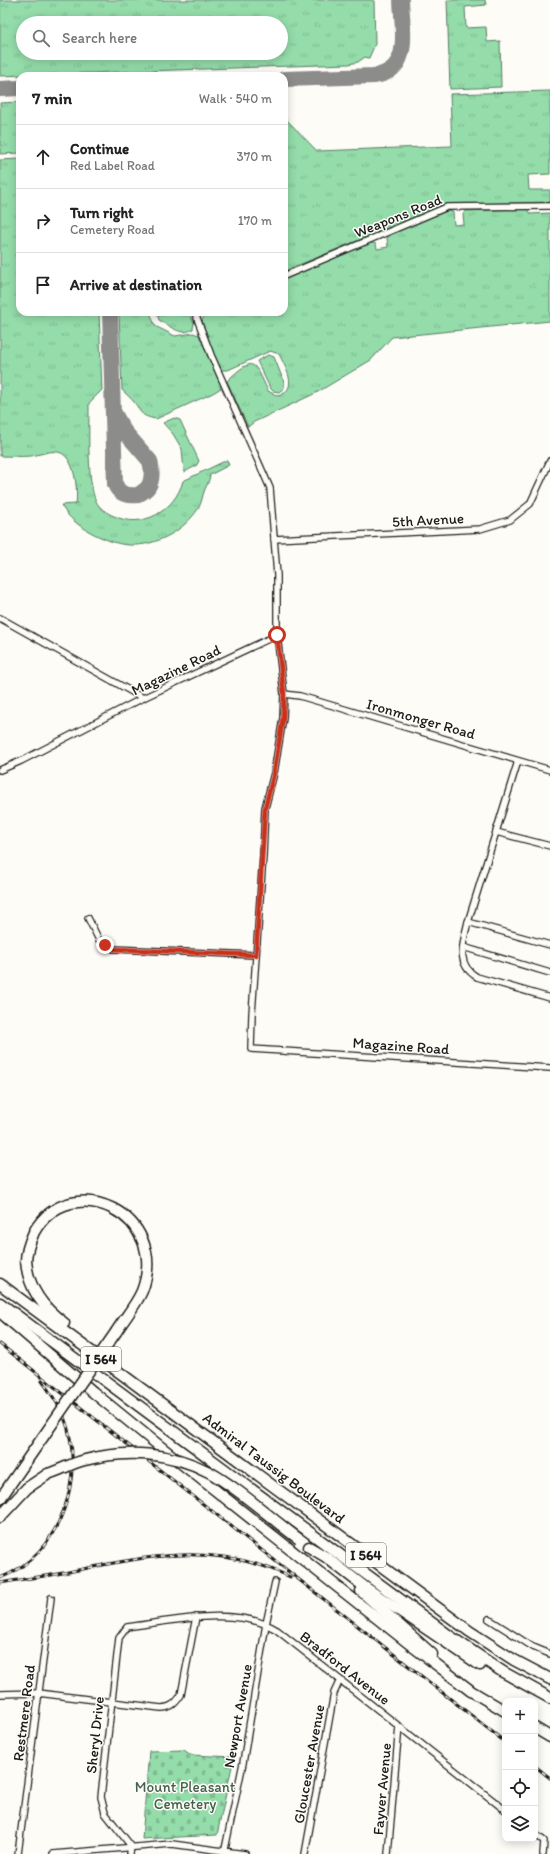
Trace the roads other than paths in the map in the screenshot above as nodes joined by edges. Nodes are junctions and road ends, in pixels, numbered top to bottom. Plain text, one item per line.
1 (550, 206) edge
2 (288, 274) edge
3 (196, 316) edge
4 (550, 461) edge
5 (274, 538) junction
6 (0, 618) edge
7 (277, 635) junction
8 (284, 694) junction
9 (143, 698) junction
10 (518, 760) junction
11 (0, 770) edge
12 (550, 770) edge
13 (496, 832) junction
14 (550, 846) edge
15 (88, 918) dead end
16 (468, 922) junction
17 (550, 945) edge
18 (463, 947) junction
19 (256, 955) junction
20 (550, 973) edge
21 (550, 998) edge
22 (550, 1068) edge
23 (0, 1284) edge
24 (0, 1303) edge
25 (0, 1312) edge
26 (203, 1434) junction
27 (0, 1499) edge
28 (0, 1517) edge
29 (310, 1547) junction
30 (275, 1582) dead end
31 (51, 1598) dead end
32 (196, 1617) junction
33 (489, 1619) dead end
34 (266, 1624) junction
35 (143, 1625) joint
36 (550, 1654) edge
37 (533, 1670) junction
38 (550, 1676) edge
39 (550, 1679) edge
40 (340, 1680) junction
41 (38, 1693) junction
42 (0, 1694) edge
43 (550, 1698) edge
44 (111, 1702) junction
45 (501, 1708) edge
46 (399, 1726) junction
47 (538, 1727) edge
48 (538, 1728) edge
49 (550, 1730) edge
50 (550, 1737) edge
51 (502, 1808) edge
52 (538, 1836) edge
53 (131, 1846) junction
54 (225, 1852) edge
55 (18, 1854) edge
56 (53, 1854) edge
57 (130, 1854) edge
58 (245, 1854) edge
59 (305, 1854) edge
60 (388, 1854) edge
61 (543, 1854) edge

1 - 2 street, Weapons Road
3 - 5 street
4 - 5 street, 5th Avenue
5 - 7 street
6 - 9 street
7 - 8 street
7 - 9 street, Magazine Road
8 - 10 street, Ironmonger Road
8 - 19 street
9 - 11 street, Magazine Road
10 - 12 street, Ironmonger Road
10 - 13 street
13 - 14 street
13 - 16 street
15 - 19 street
16 - 17 street
16 - 18 street
18 - 20 street
18 - 21 street
19 - 22 street, Magazine Road
23 - 26 highway, Admiral Taussig Boulevard / I 564
24 - 43 highway
25 - 45 highway
26 - 27 highway, bridge
26 - 37 highway, Admiral Taussig Boulevard / I 564
28 - 29 highway, bridge
29 - 43 highway
29 - 45 highway
30 - 34 street, Newport Avenue
31 - 41 street, Restmere Road
32 - 34 street, Bradford Avenue
32 - 35 street, Bradford Avenue
32 - 44 street
33 - 36 street
34 - 40 street, Bradford Avenue
34 - 54 street, Newport Avenue
35 - 44 street, Sheryl Drive
37 - 38 highway
37 - 39 highway
40 - 46 street, Bradford Avenue
40 - 59 street, Gloucester Avenue
41 - 42 street
41 - 44 street
41 - 55 street, Restmere Road
44 - 53 street, Sheryl Drive
46 - 51 street, Bradford Avenue
46 - 60 street, Fayver Avenue
47 - 49 highway
48 - 50 highway
52 - 61 street
53 - 54 street
53 - 56 street
53 - 57 street
54 - 58 street

